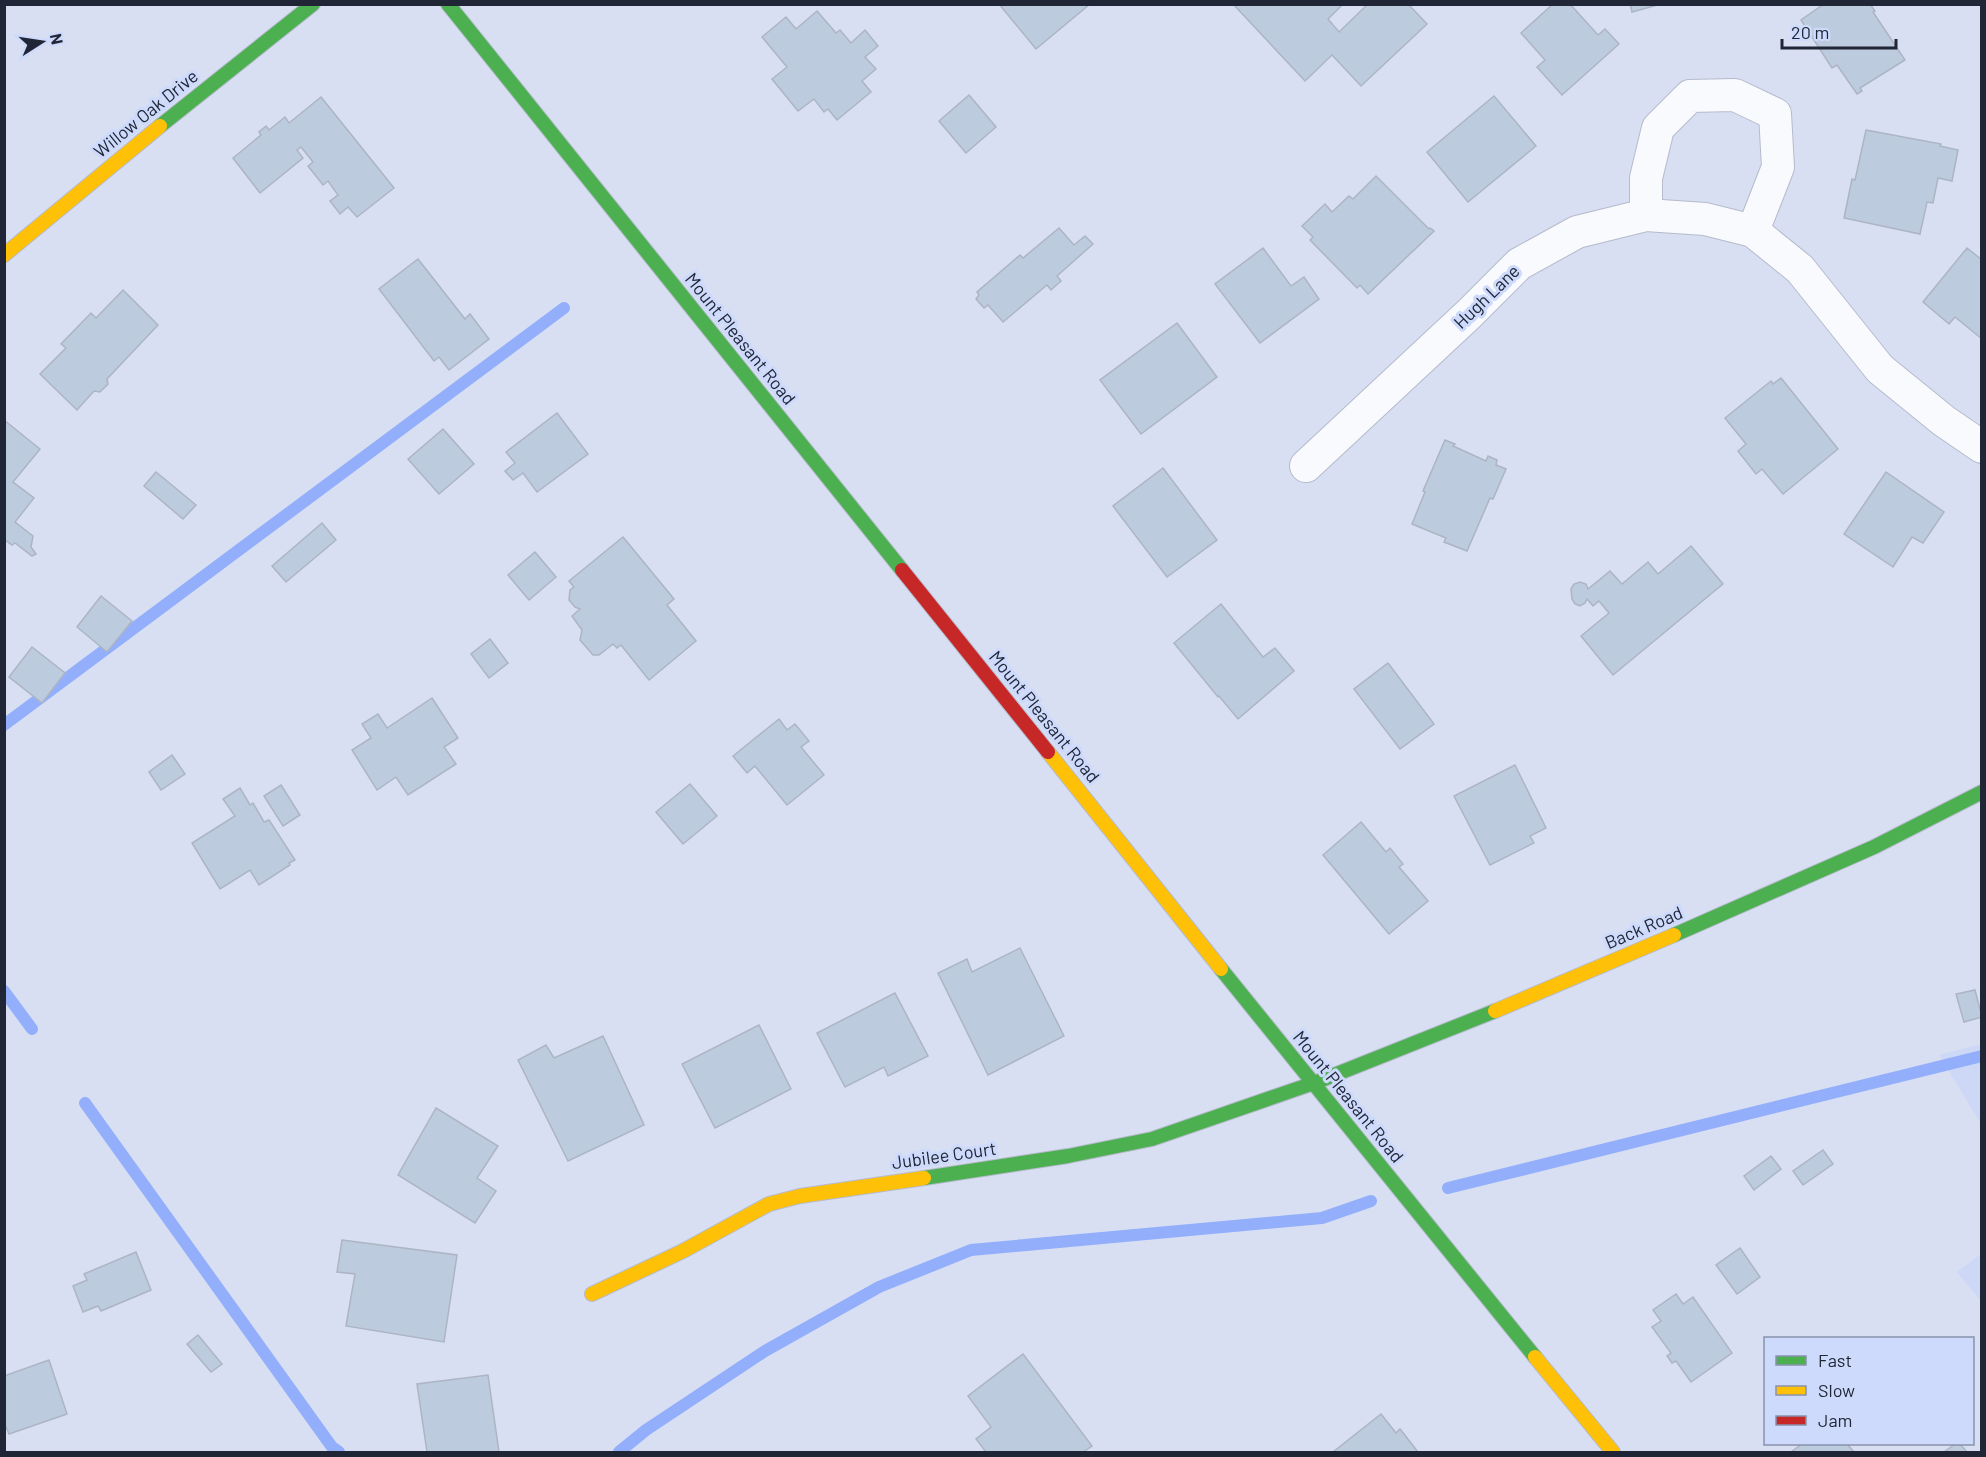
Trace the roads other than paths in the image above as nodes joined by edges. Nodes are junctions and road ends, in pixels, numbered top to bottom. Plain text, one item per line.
1 (313, 4) edge
2 (448, 4) edge
3 (1646, 215) junction
4 (1753, 231) junction
5 (4, 255) edge
6 (1982, 447) edge
7 (1306, 466) dead end
8 (1982, 792) edge
9 (1314, 1083) junction
10 (592, 1294) dead end
11 (1612, 1452) edge

1 - 5 main road, Willow Oak Drive
2 - 9 main road, Mount Pleasant Road
3 - 4 street, Hugh Lane
3 - 4 street
3 - 7 street, Hugh Lane
4 - 6 street, Hugh Lane
8 - 9 main road, Back Road
9 - 10 main road, Jubilee Court
9 - 11 main road, Mount Pleasant Road

